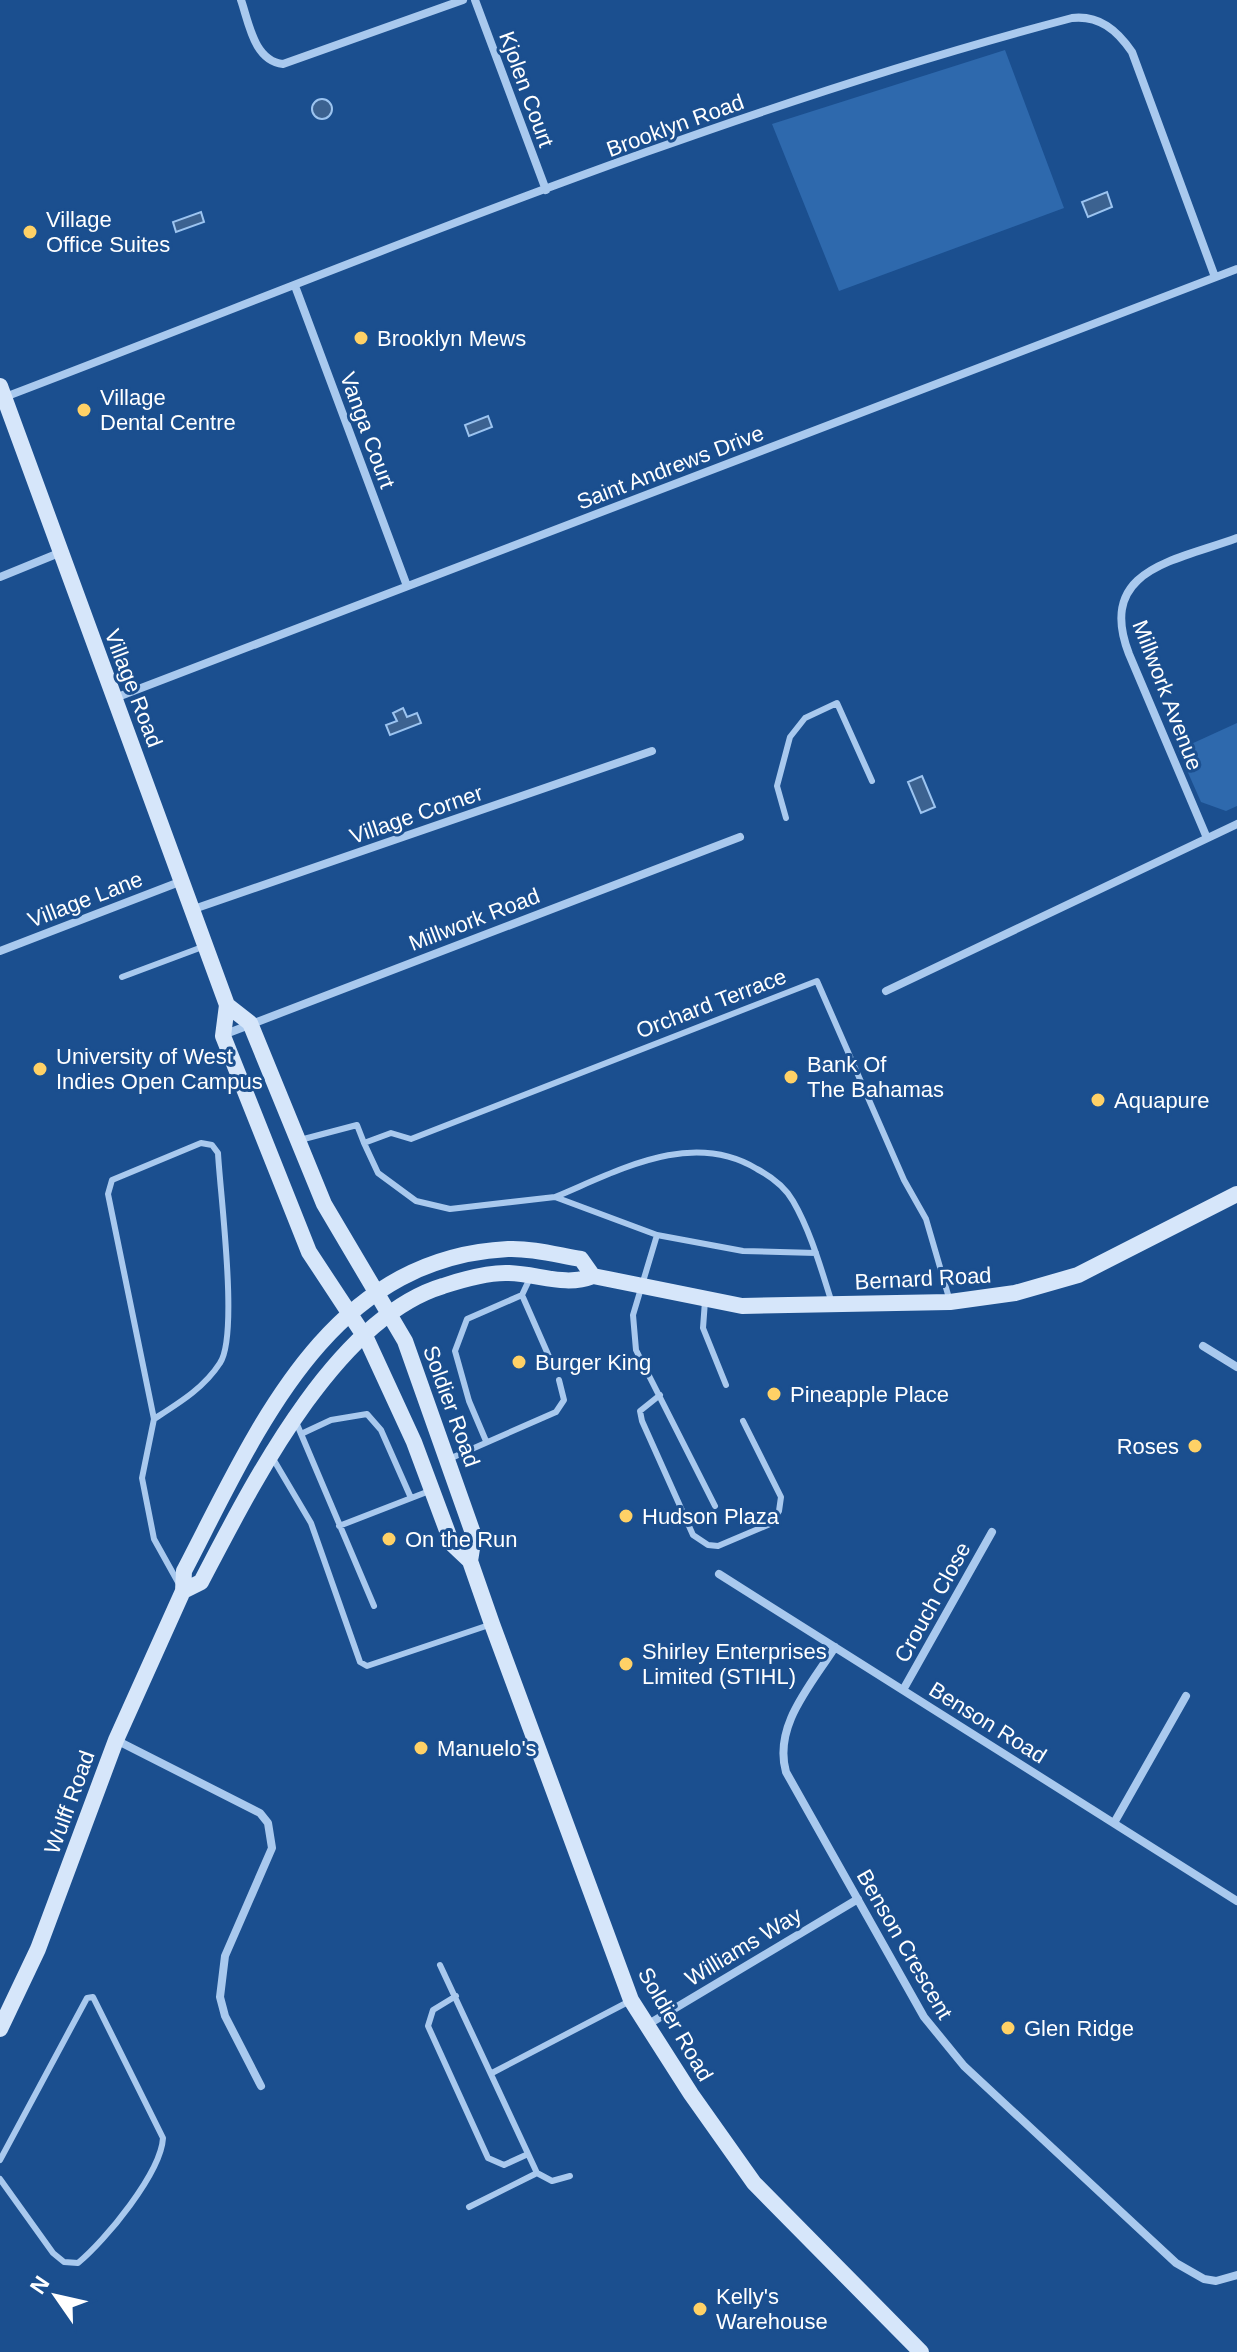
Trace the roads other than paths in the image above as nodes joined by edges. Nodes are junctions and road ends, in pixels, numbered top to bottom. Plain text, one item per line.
1 (241, 0) edge
2 (463, 0) edge
3 (475, 0) edge
4 (546, 190) junction
5 (1237, 269) edge
6 (1215, 277) junction
7 (295, 286) junction
8 (2, 392) edge
9 (1237, 538) edge
10 (59, 553) junction
11 (0, 577) edge
12 (407, 586) junction
13 (115, 698) junction
14 (652, 751) dead end
15 (872, 781) dead end
16 (786, 818) dead end
17 (1237, 824) edge
18 (740, 837) dead end
19 (1207, 838) junction
20 (183, 881) junction
21 (191, 910) junction
22 (205, 946) junction
23 (0, 951) edge
24 (122, 977) dead end
25 (886, 991) dead end
26 (227, 1005) junction
27 (250, 1023) junction
28 (223, 1036) junction
29 (300, 1140) junction
30 (364, 1143) junction
31 (1237, 1194) edge
32 (555, 1197) junction
33 (657, 1235) junction
34 (816, 1253) junction
35 (531, 1275) junction
36 (593, 1276) junction
37 (642, 1288) junction
38 (376, 1291) junction
39 (522, 1295) junction
40 (705, 1299) junction
41 (950, 1302) junction
42 (832, 1305) junction
43 (348, 1313) junction
44 (392, 1315) junction
45 (364, 1336) junction
46 (1203, 1346) dead end
47 (1237, 1367) edge
48 (554, 1368) dead end
49 (559, 1380) dead end
50 (726, 1385) dead end
51 (660, 1395) junction
52 (154, 1419) junction
53 (743, 1421) dead end
54 (298, 1426) junction
55 (486, 1441) junction
56 (272, 1457) junction
57 (449, 1459) junction
58 (432, 1490) junction
59 (411, 1498) junction
60 (715, 1506) dead end
61 (339, 1526) junction
62 (992, 1532) dead end
63 (470, 1561) junction
64 (719, 1574) dead end
65 (183, 1591) junction
66 (374, 1606) dead end
67 (492, 1624) junction
68 (835, 1647) junction
69 (903, 1690) junction
70 (1186, 1696) dead end
71 (116, 1740) junction
72 (1114, 1823) junction
73 (858, 1899) junction
74 (1237, 1901) edge
75 (440, 1965) dead end
76 (456, 1996) junction
77 (631, 2000) junction
78 (646, 2025) junction
79 (0, 2029) edge
80 (492, 2073) junction
81 (261, 2086) dead end
82 (528, 2154) junction
83 (0, 2160) edge
84 (537, 2173) junction
85 (570, 2176) dead end
86 (0, 2179) edge
87 (469, 2207) dead end
88 (1237, 2275) edge
89 (921, 2352) edge

1 - 2 street
3 - 4 street, Kjolen Court
4 - 6 street, Brooklyn Road
4 - 7 street, Brooklyn Road
5 - 6 street, Saint Andrews Drive
6 - 12 street, Saint Andrews Drive
7 - 8 street, Brooklyn Road
7 - 12 street, Vanga Court
8 - 10 main road, Village Road
9 - 19 street, Millwork Avenue
10 - 11 street
10 - 13 main road, Village Road
12 - 13 street, Saint Andrews Drive
13 - 20 main road, Village Road
14 - 21 street, Village Corner
15 - 16 lane
17 - 19 street
18 - 27 street, Millwork Road
19 - 25 street
20 - 21 main road, Village Road
20 - 23 street, Village Lane
21 - 22 main road, Village Road
22 - 24 lane
22 - 26 main road, Village Road
26 - 27 main road
26 - 28 main road, Village Road
27 - 28 street, Millwork Road
27 - 29 main road
28 - 43 main road, Village Road
29 - 30 lane
29 - 38 main road
30 - 32 lane
30 - 41 lane, Orchard Terrace
31 - 41 main road, Bernard Road
32 - 33 lane
32 - 34 lane
33 - 34 lane
33 - 37 lane
34 - 42 lane
35 - 36 main road, Bernard Road
35 - 39 lane
35 - 44 main road, Bernard Road
36 - 37 main road, Bernard Road
36 - 38 main road, Bernard Road
37 - 40 main road, Bernard Road
37 - 51 lane
38 - 43 main road, Wulff Road
38 - 44 main road
39 - 48 lane
39 - 55 lane
40 - 42 main road, Bernard Road
40 - 50 lane
41 - 42 main road, Bernard Road
43 - 45 main road, Village Road
43 - 65 main road, Wulff Road
44 - 45 main road, Wulff Road
44 - 57 main road, Soldier Road
45 - 54 main road, Wulff Road
45 - 58 main road, Soldier Road
46 - 47 street
49 - 55 lane
51 - 53 lane
51 - 60 lane
52 - 52 lane
52 - 65 lane
54 - 56 main road, Wulff Road
54 - 59 lane
54 - 61 lane
55 - 57 lane
56 - 65 main road, Wulff Road
56 - 67 lane
57 - 63 main road, Soldier Road
58 - 59 lane
58 - 63 main road, Soldier Road
59 - 61 lane
61 - 66 lane
62 - 69 street, Crouch Close
63 - 67 main road, Soldier Road
64 - 68 street, Benson Road
65 - 71 main road, Wulff Road
67 - 77 main road, Soldier Road
68 - 69 street, Benson Road
68 - 73 street, Benson Crescent
69 - 72 street, Benson Road
70 - 72 street
71 - 79 main road, Wulff Road
71 - 81 street
72 - 74 street, Benson Road
73 - 78 street, Williams Way
73 - 88 street, Benson Crescent
75 - 76 lane
76 - 80 lane
76 - 82 lane
77 - 78 main road, Soldier Road
77 - 80 lane
78 - 89 main road, Soldier Road
80 - 82 lane
82 - 84 lane
83 - 86 lane
84 - 85 lane
84 - 87 lane

